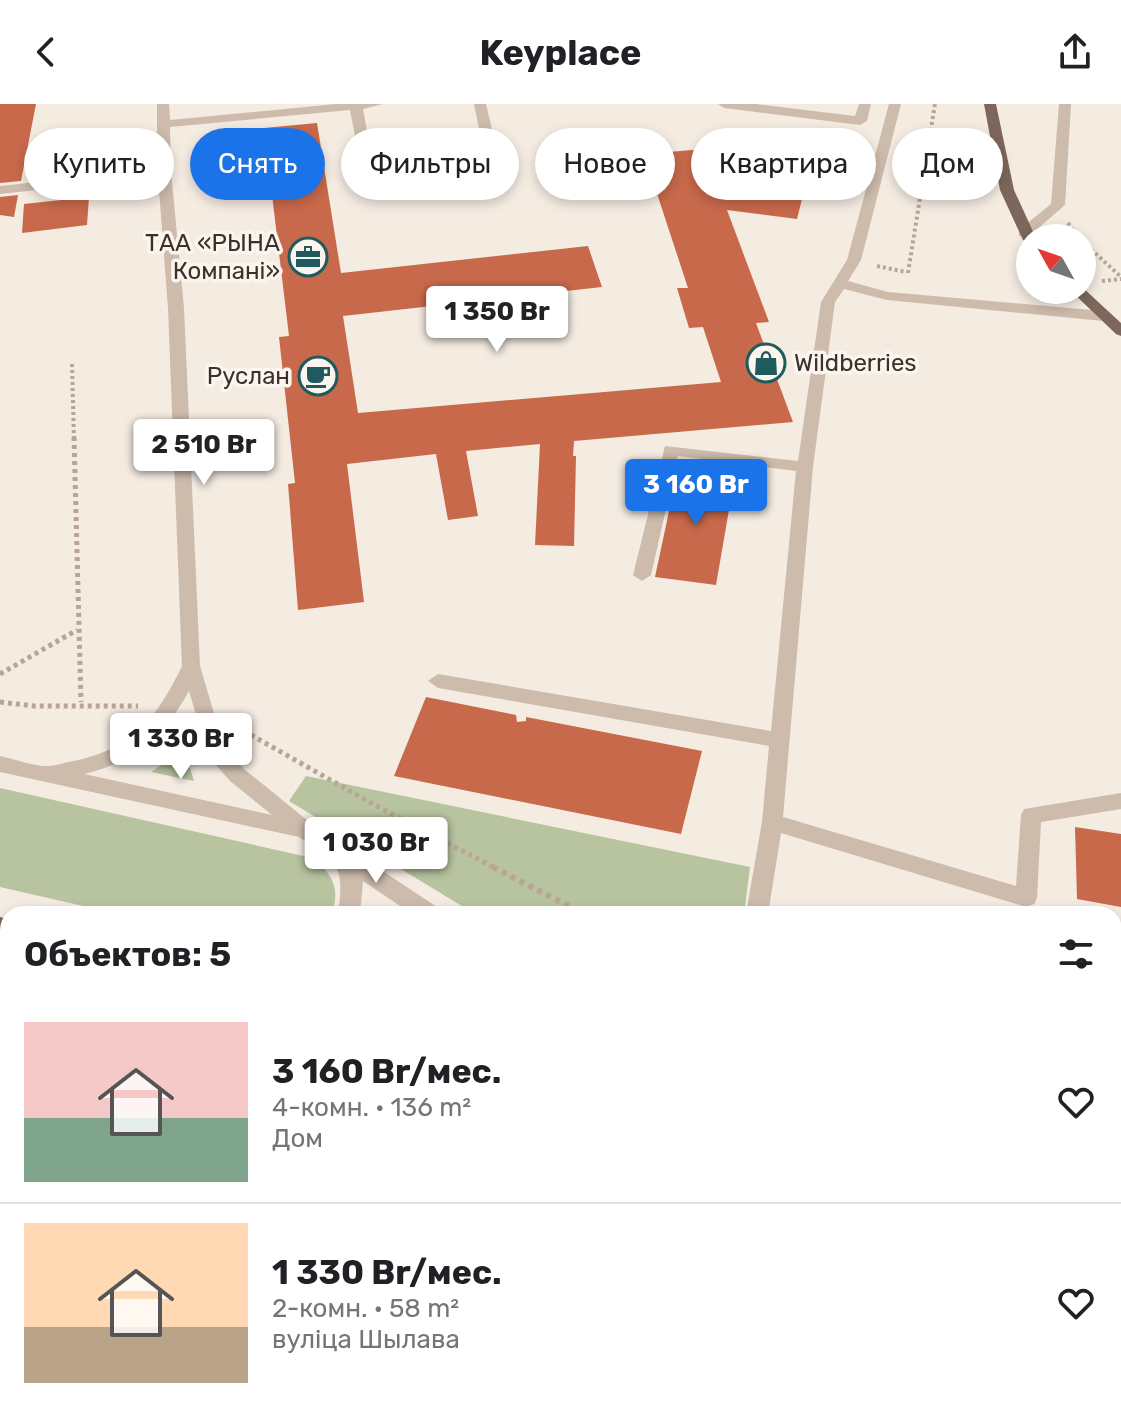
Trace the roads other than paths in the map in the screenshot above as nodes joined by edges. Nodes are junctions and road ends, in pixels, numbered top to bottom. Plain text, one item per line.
1 (163, 104) edge
2 (377, 104) edge
3 (480, 104) edge
4 (724, 104) edge
5 (865, 104) edge
6 (895, 104) edge
7 (990, 104) edge
8 (1065, 104) edge
9 (356, 106) junction
10 (164, 124) junction
11 (164, 128) edge
12 (24, 187) edge
13 (0, 190) edge
14 (166, 200) edge
15 (1022, 224) edge
16 (1039, 224) edge
17 (839, 283) junction
18 (1091, 304) edge
19 (1103, 316) junction
20 (1121, 331) edge
21 (805, 467) junction
22 (642, 575) dead end
23 (191, 666) junction
24 (438, 681) dead end
25 (778, 740) junction
26 (0, 764) edge
27 (47, 775) junction
28 (1121, 801) edge
29 (772, 822) junction
30 (306, 831) junction
31 (342, 854) junction
32 (350, 906) edge
33 (417, 906) edge
34 (758, 906) edge

1 - 10 street
2 - 9 street
3 - 9 street
4 - 5 street
6 - 17 street
7 - 15 main road
8 - 16 street
9 - 10 street
10 - 11 street
12 - 13 street
14 - 23 street
17 - 19 street
17 - 21 street
18 - 19 main road
19 - 20 main road
21 - 22 street
21 - 25 street
23 - 27 street
23 - 30 street
24 - 25 street
25 - 29 street
26 - 27 street
27 - 30 street
28 - 29 street
29 - 34 street
30 - 31 street
31 - 32 street
31 - 33 street

